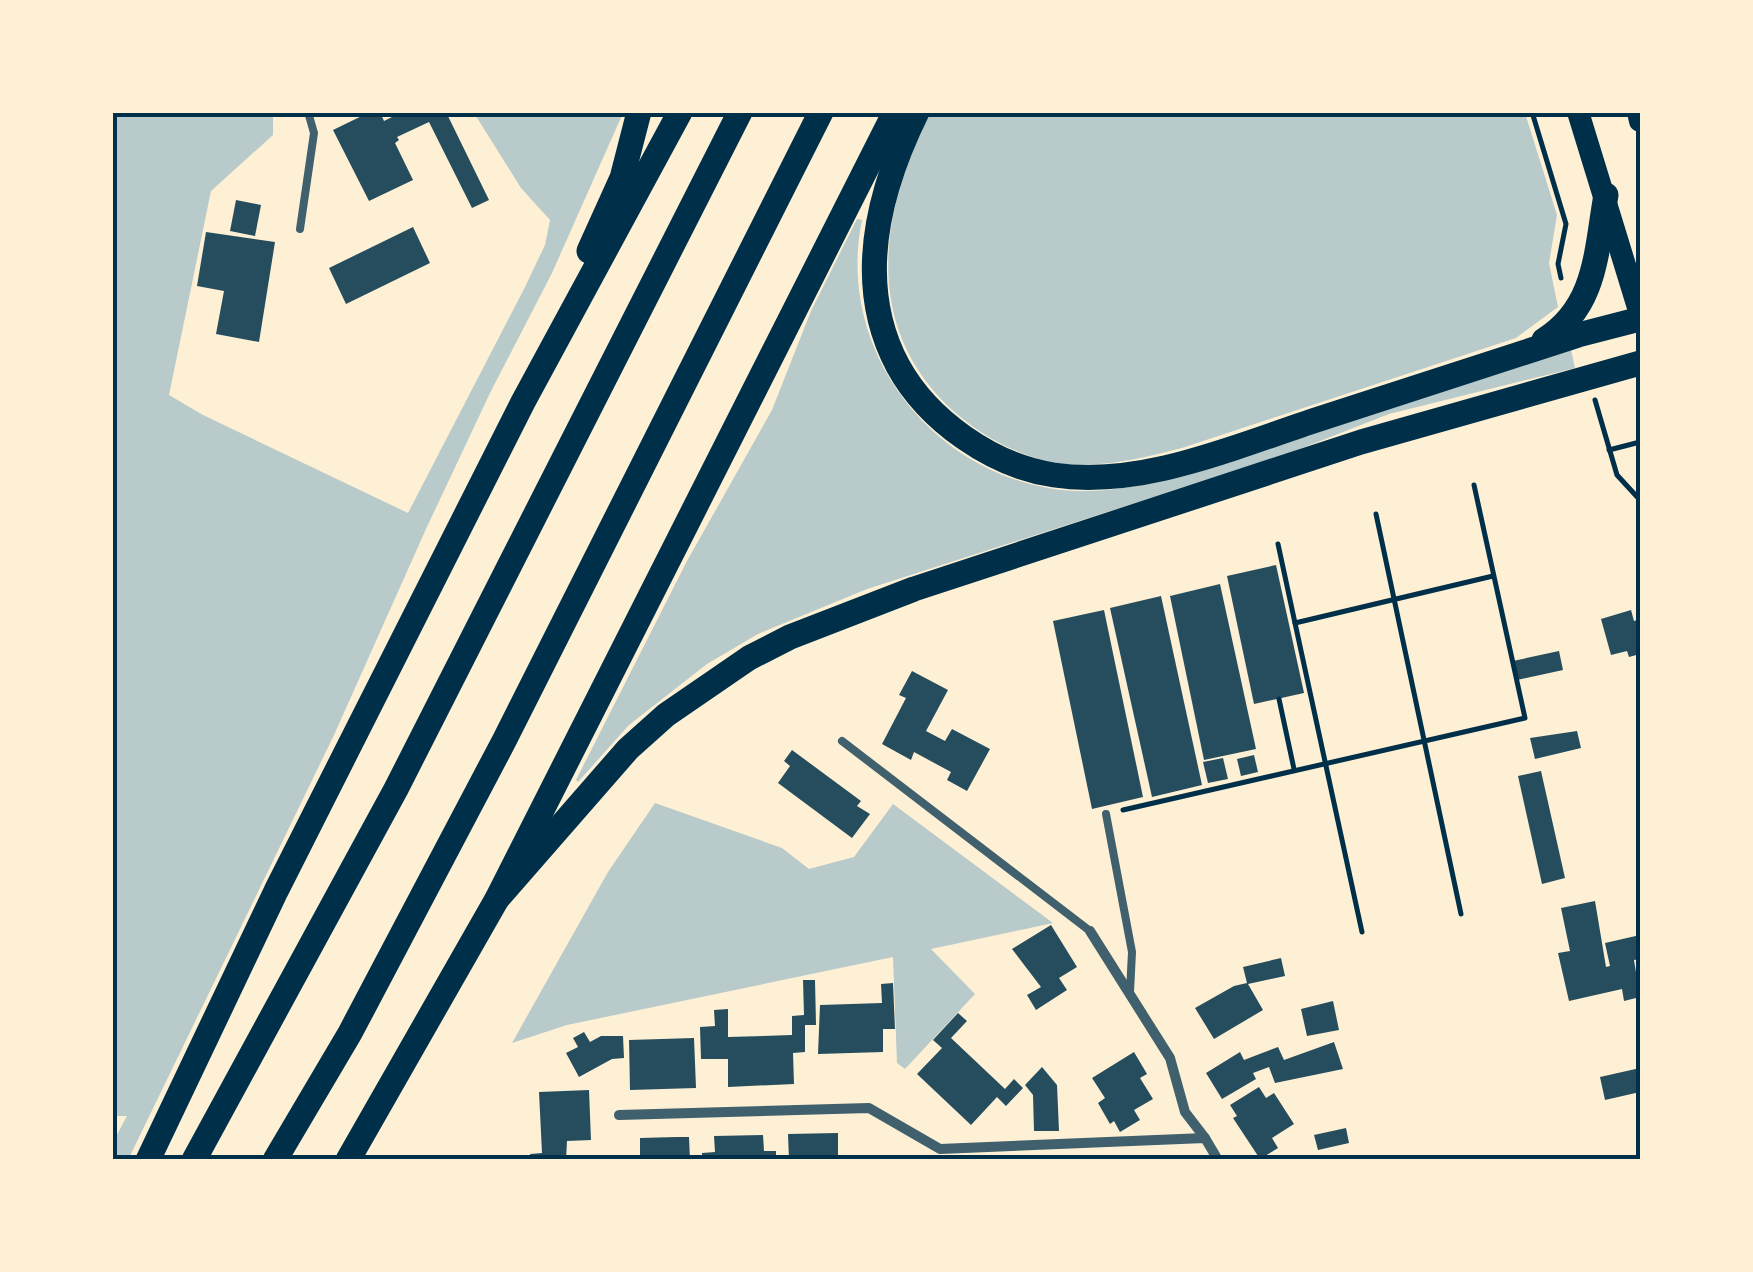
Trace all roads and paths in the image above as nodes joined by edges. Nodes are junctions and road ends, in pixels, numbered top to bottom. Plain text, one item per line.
1 (308, 112) edge
2 (639, 112) edge
3 (680, 112) edge
4 (740, 112) edge
5 (821, 112) edge
6 (895, 112) edge
7 (917, 112) edge
8 (1578, 112) edge
9 (1638, 112) edge
10 (1640, 122) edge
11 (1606, 195) junction
12 (300, 229) dead end
13 (1640, 316) edge
14 (1528, 351) junction
15 (1640, 363) edge
16 (522, 402) junction
17 (1640, 442) edge
18 (1609, 450) dead end
19 (1474, 485) dead end
20 (1376, 514) dead end
21 (1278, 544) dead end
22 (1494, 576) junction
23 (1395, 600) junction
24 (1296, 623) junction
25 (1279, 699) dead end
26 (842, 741) dead end
27 (1425, 741) junction
28 (1327, 763) junction
29 (1294, 770) junction
30 (1106, 814) joint
31 (497, 899) junction
32 (1462, 914) dead end
33 (1090, 931) joint
34 (1362, 932) dead end
35 (1130, 992) junction
36 (619, 1115) dead end
37 (1206, 1138) junction
38 (148, 1160) edge
39 (194, 1160) edge
40 (275, 1160) edge
41 (348, 1160) edge
42 (1218, 1160) edge

1 - 12 lane
2 - 16 highway
3 - 16 highway
4 - 39 highway
5 - 40 highway
6 - 31 highway
7 - 14 highway
8 - 11 main road
9 - 10 main road
11 - 13 main road
11 - 14 highway
13 - 14 highway
15 - 31 highway
16 - 38 highway
17 - 18 path
19 - 22 path
20 - 23 path
21 - 24 path
22 - 23 path
22 - 27 path
23 - 24 path
23 - 27 path
24 - 28 path
25 - 29 path
26 - 33 lane
27 - 28 path
27 - 32 path
28 - 29 path
28 - 34 path
29 - 30 path
30 - 35 lane
31 - 41 highway
33 - 35 street
35 - 37 street
36 - 37 street
37 - 42 street

